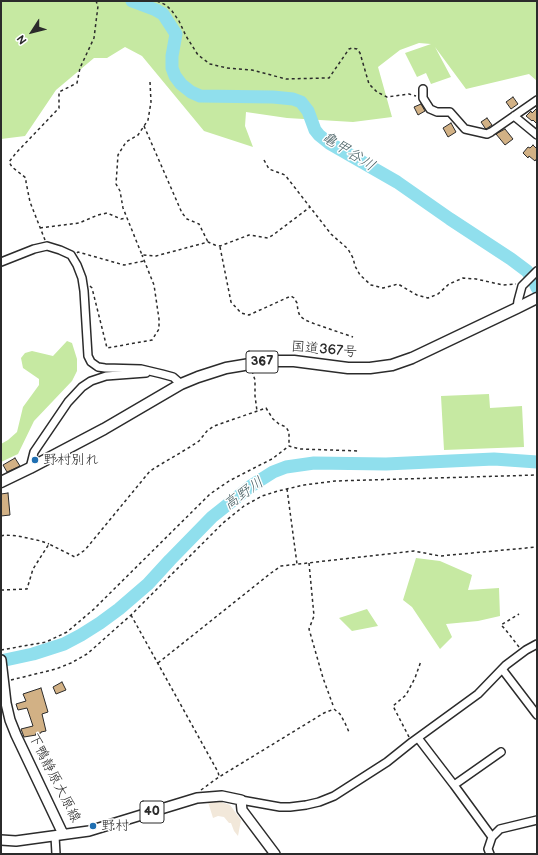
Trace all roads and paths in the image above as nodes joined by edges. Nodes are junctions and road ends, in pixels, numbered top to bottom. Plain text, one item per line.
1 (96, 1) edge
2 (157, 1) edge
3 (150, 82) dead end
4 (423, 89) dead end
5 (423, 98) junction
6 (537, 100) edge
7 (514, 116) junction
8 (144, 126) junction
9 (537, 134) edge
10 (264, 160) dead end
11 (310, 208) junction
12 (127, 218) junction
13 (40, 228) junction
14 (208, 242) junction
15 (47, 246) junction
16 (220, 246) junction
17 (71, 255) junction
18 (142, 255) junction
19 (144, 261) junction
20 (1, 262) edge
21 (532, 276) edge
22 (82, 278) junction
23 (536, 299) edge
24 (517, 308) junction
25 (353, 337) dead end
26 (249, 364) junction
27 (156, 372) junction
28 (181, 384) junction
29 (257, 411) junction
30 (289, 446) junction
31 (360, 451) dead end
32 (30, 468) junction
33 (537, 475) edge
34 (1, 482) edge
35 (287, 489) junction
36 (1, 536) edge
37 (49, 544) junction
38 (537, 547) edge
39 (309, 563) junction
40 (298, 564) junction
41 (1, 590) edge
42 (519, 614) dead end
43 (131, 615) junction
44 (537, 644) edge
45 (1, 650) edge
46 (526, 650) junction
47 (1, 660) edge
48 (421, 661) dead end
49 (158, 663) junction
50 (502, 669) junction
51 (4, 680) junction
52 (334, 709) junction
53 (537, 715) edge
54 (349, 732) dead end
55 (415, 740) junction
56 (501, 752) dead end
57 (219, 777) junction
58 (454, 785) junction
59 (197, 798) junction
60 (241, 800) junction
61 (537, 820) edge
62 (59, 835) junction
63 (492, 837) junction
64 (1, 840) edge
65 (56, 854) edge
66 (275, 854) edge
67 (490, 854) edge

1 - 13 path
2 - 5 path
3 - 8 path
4 - 5 street
5 - 7 street
6 - 7 street
7 - 9 street
8 - 12 path
8 - 14 path
10 - 11 path
11 - 16 path
11 - 21 path
12 - 13 path
12 - 18 path
13 - 15 path
14 - 16 path
14 - 18 path
15 - 17 street
15 - 20 street
16 - 25 path
17 - 19 path
17 - 22 street
18 - 19 path
19 - 22 path
21 - 24 street
22 - 27 street
23 - 24 highway, 国道367号 / 367
24 - 26 highway, 国道367号 / 367
26 - 28 highway, 国道367号 / 367
26 - 29 path
27 - 28 street
27 - 32 street
28 - 32 highway, 国道367号 / 367
29 - 30 path
29 - 37 path
30 - 31 path
30 - 45 path
32 - 34 highway, 国道367号 / 367
33 - 35 path
35 - 40 path
35 - 43 path
36 - 37 path
37 - 41 path
38 - 39 path
39 - 40 path
39 - 52 path
40 - 49 path
42 - 46 path
43 - 49 path
43 - 51 path
44 - 46 street
46 - 50 street
47 - 51 main road, 下鴨静原大原線
48 - 55 path
49 - 57 path
50 - 53 street
50 - 55 street
51 - 62 main road, 下鴨静原大原線
52 - 54 path
52 - 57 path
55 - 58 street
55 - 60 street
56 - 58 street
57 - 59 path
58 - 63 street
59 - 60 main road, 下鴨静原大原線 / 40
59 - 62 main road, 下鴨静原大原線 / 40
60 - 66 main road
61 - 63 street
62 - 64 main road
62 - 65 street
63 - 67 street

